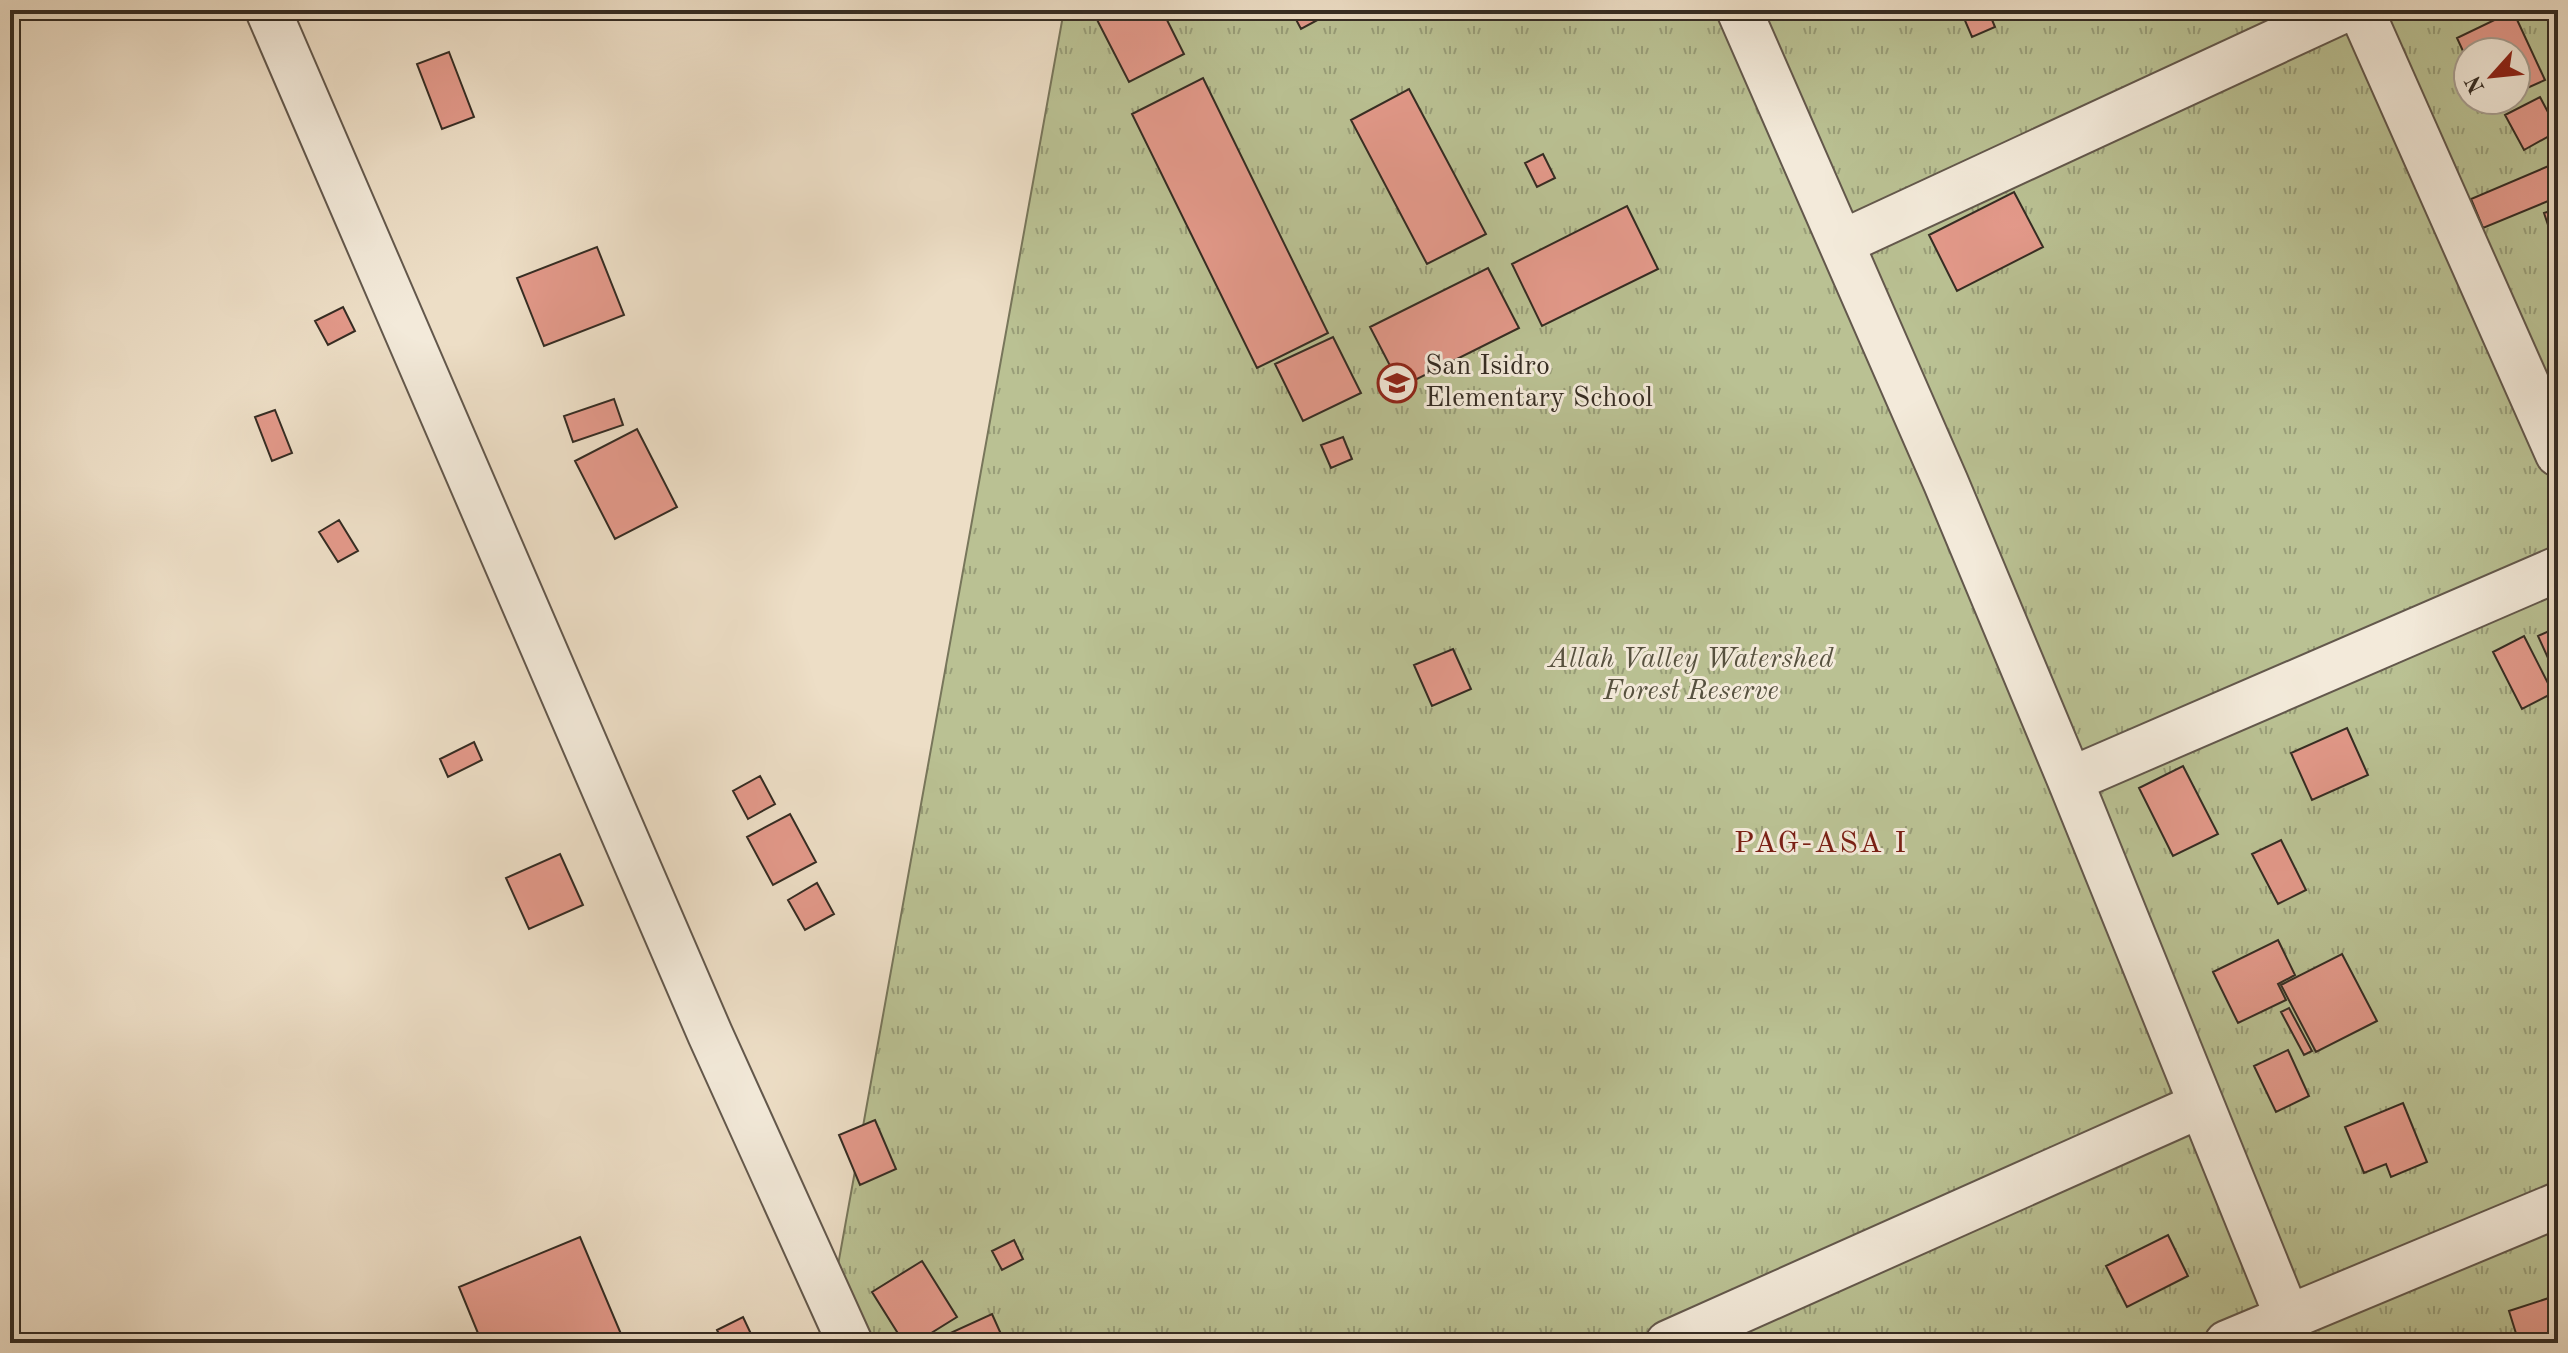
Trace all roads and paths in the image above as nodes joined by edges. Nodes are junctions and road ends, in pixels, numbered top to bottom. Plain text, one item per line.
1 (268, 10) edge
2 (1739, 10) edge
3 (2344, 10) edge
4 (2361, 10) edge
5 (1841, 243) junction
6 (2558, 454) edge
7 (2558, 569) edge
8 (2070, 780) junction
9 (2201, 1105) junction
10 (2558, 1205) edge
11 (2287, 1316) junction
12 (850, 1343) edge
13 (1668, 1343) edge
14 (2227, 1343) edge

1 - 12 street
2 - 5 street
3 - 5 street
4 - 6 street
5 - 8 street
7 - 8 street
8 - 9 street
9 - 11 street
9 - 13 street
10 - 11 street
11 - 14 street

